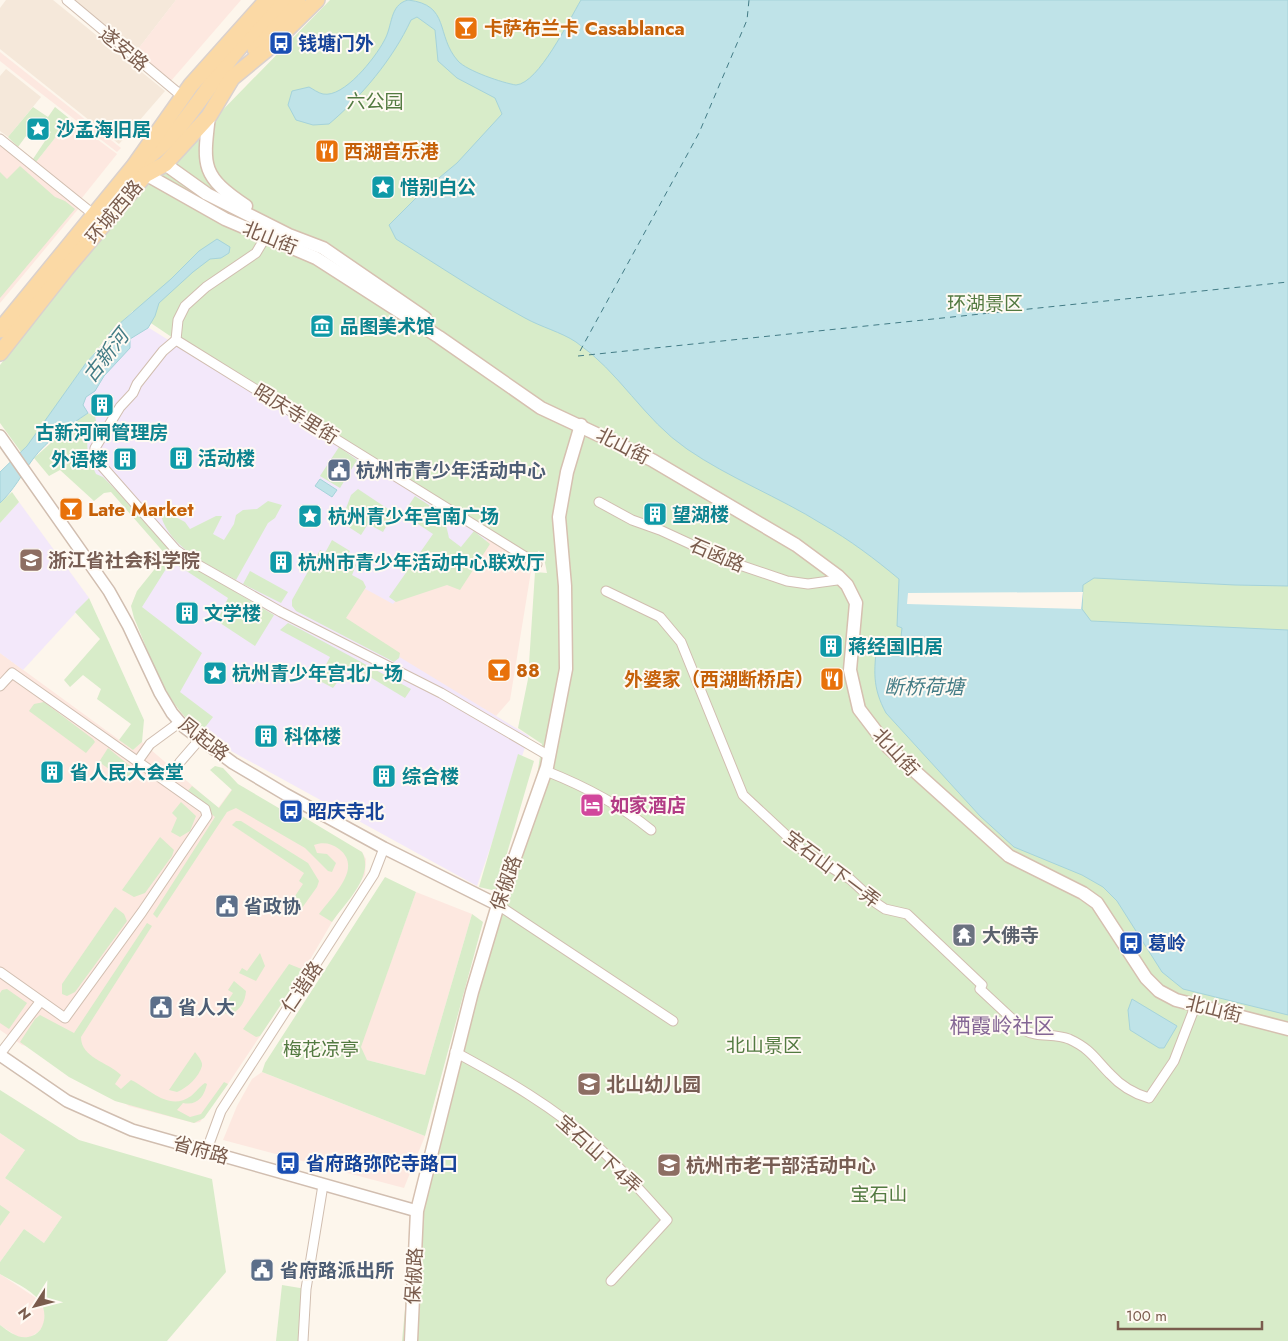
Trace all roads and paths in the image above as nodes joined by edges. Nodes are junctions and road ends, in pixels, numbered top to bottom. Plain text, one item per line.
1 (66, 0) edge
2 (267, 0) edge
3 (282, 0) edge
4 (298, 0) edge
5 (317, 0) edge
6 (232, 78) junction
7 (183, 97) junction
8 (209, 116) junction
9 (0, 139) edge
10 (165, 164) junction
11 (140, 171) junction
12 (93, 214) junction
13 (289, 235) junction
14 (265, 238) junction
15 (0, 330) edge
16 (176, 340) junction
17 (0, 353) edge
18 (581, 425) junction
19 (0, 436) edge
20 (599, 502) dead end
21 (537, 564) dead end
22 (838, 576) junction
23 (606, 591) dead end
24 (0, 686) edge
25 (180, 722) junction
26 (200, 739) junction
27 (549, 756) junction
28 (138, 761) junction
29 (546, 771) junction
30 (168, 782) junction
31 (651, 830) dead end
32 (384, 848) junction
33 (498, 905) junction
34 (0, 972) edge
35 (40, 1002) junction
36 (1196, 1004) junction
37 (674, 1022) dead end
38 (1288, 1029) edge
39 (455, 1052) junction
40 (0, 1055) edge
41 (206, 1152) junction
42 (323, 1185) junction
43 (417, 1211) junction
44 (611, 1281) dead end
45 (304, 1341) edge
46 (411, 1341) edge

1 - 7 street, 遂安路
2 - 7 main road, 环城西路
3 - 11 main road, 环城西路
4 - 6 main road, 环城西路
5 - 6 main road, 环城西路
6 - 8 main road, 环城西路
7 - 11 main road, 环城西路
8 - 10 main road, 环城西路
8 - 13 main road
9 - 12 street
10 - 11 main road, 环城西路
10 - 13 main road, 北山街
11 - 12 main road, 环城西路
11 - 14 main road, 北山街
11 - 17 main road, 环城西路
12 - 15 main road, 环城西路
13 - 18 main road, 北山街
14 - 16 street
14 - 18 main road, 北山街
16 - 21 street, 昭庆寺里街
16 - 27 street
18 - 22 main road, 北山街
18 - 27 main road, 保俶路
19 - 25 street, 凤起路
20 - 22 street, 石函路
22 - 36 main road, 北山街
23 - 36 street, 宝石山下一弄
24 - 28 street
25 - 26 street, 凤起路
25 - 28 street
26 - 30 street
26 - 32 street, 凤起路
27 - 29 main road, 保俶路
28 - 30 street
29 - 31 street
29 - 33 main road, 保俶路
30 - 35 street
32 - 33 street, 凤起路
32 - 41 street, 仁谐路
33 - 37 street
33 - 39 main road, 保俶路
34 - 35 street
35 - 40 street
36 - 38 main road, 北山街
39 - 43 main road, 保俶路
39 - 44 street, 宝石山下4弄
40 - 41 street, 省府路
41 - 42 street, 省府路
42 - 43 street, 省府路
42 - 45 street
43 - 46 main road, 保俶路

